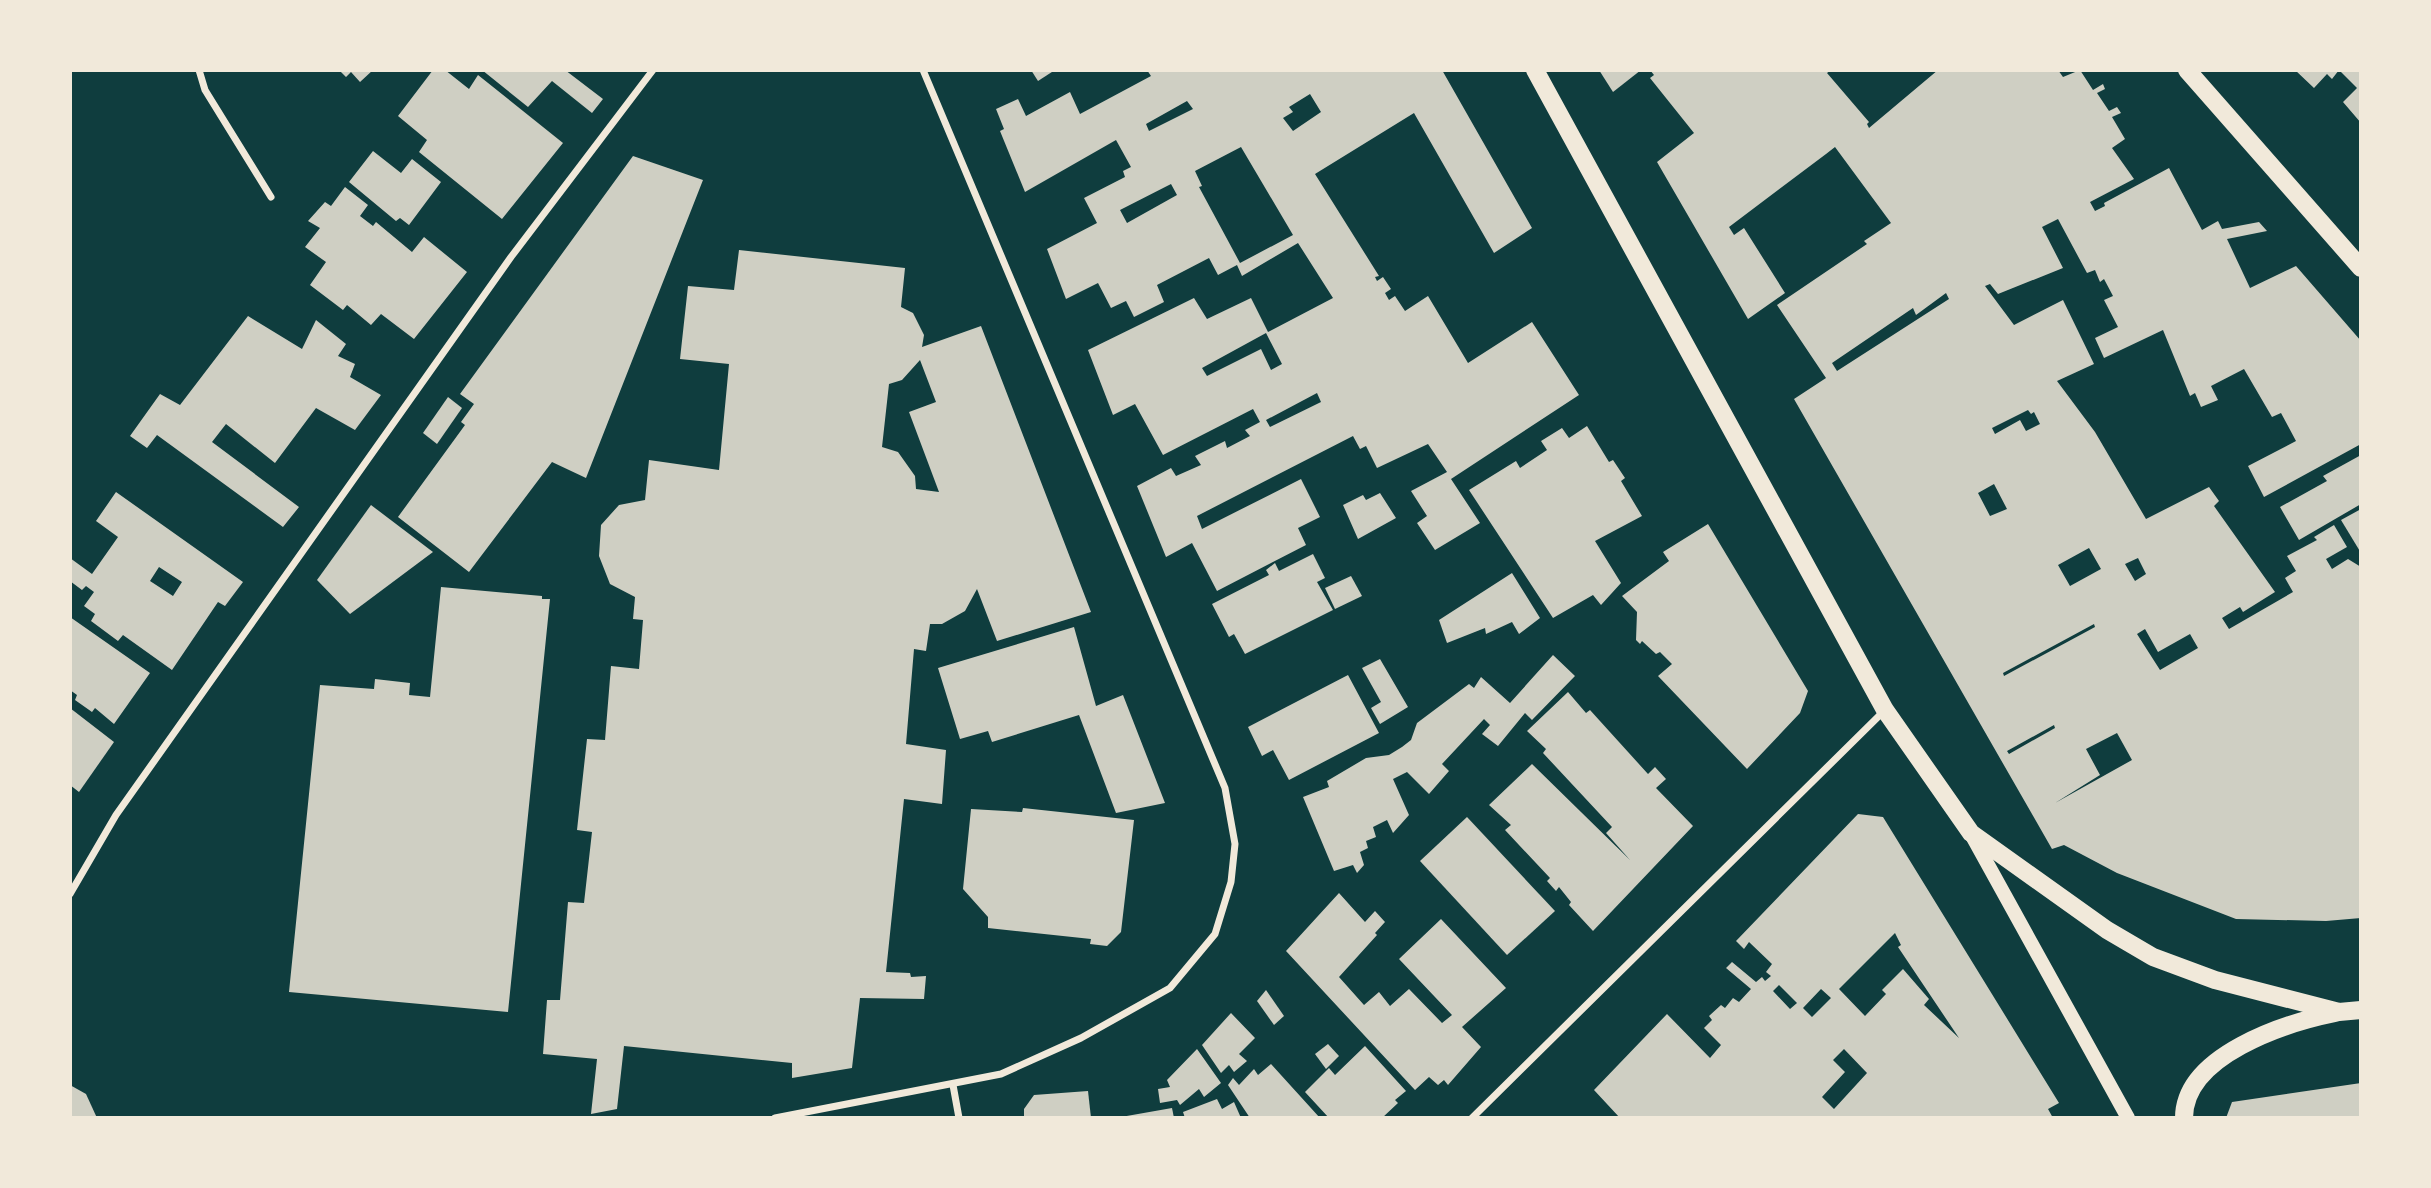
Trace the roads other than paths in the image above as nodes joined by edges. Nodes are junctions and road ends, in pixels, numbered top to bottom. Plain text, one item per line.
1 (199, 70) edge
2 (653, 70) edge
3 (923, 70) edge
4 (1535, 70) edge
5 (2187, 70) edge
6 (271, 197) dead end
7 (2361, 268) edge
8 (1885, 710) junction
9 (1971, 833) junction
10 (70, 894) edge
11 (2361, 1010) edge
12 (2339, 1012) junction
13 (953, 1086) junction
14 (775, 1118) edge
15 (959, 1118) edge
16 (1472, 1118) edge
17 (2128, 1118) edge
18 (2184, 1118) edge

1 - 6 street
2 - 10 street
3 - 13 street
4 - 8 main road
5 - 7 main road
8 - 9 main road
8 - 16 street
9 - 12 main road
9 - 17 main road
11 - 12 main road
12 - 18 main road
13 - 14 street
13 - 15 street

